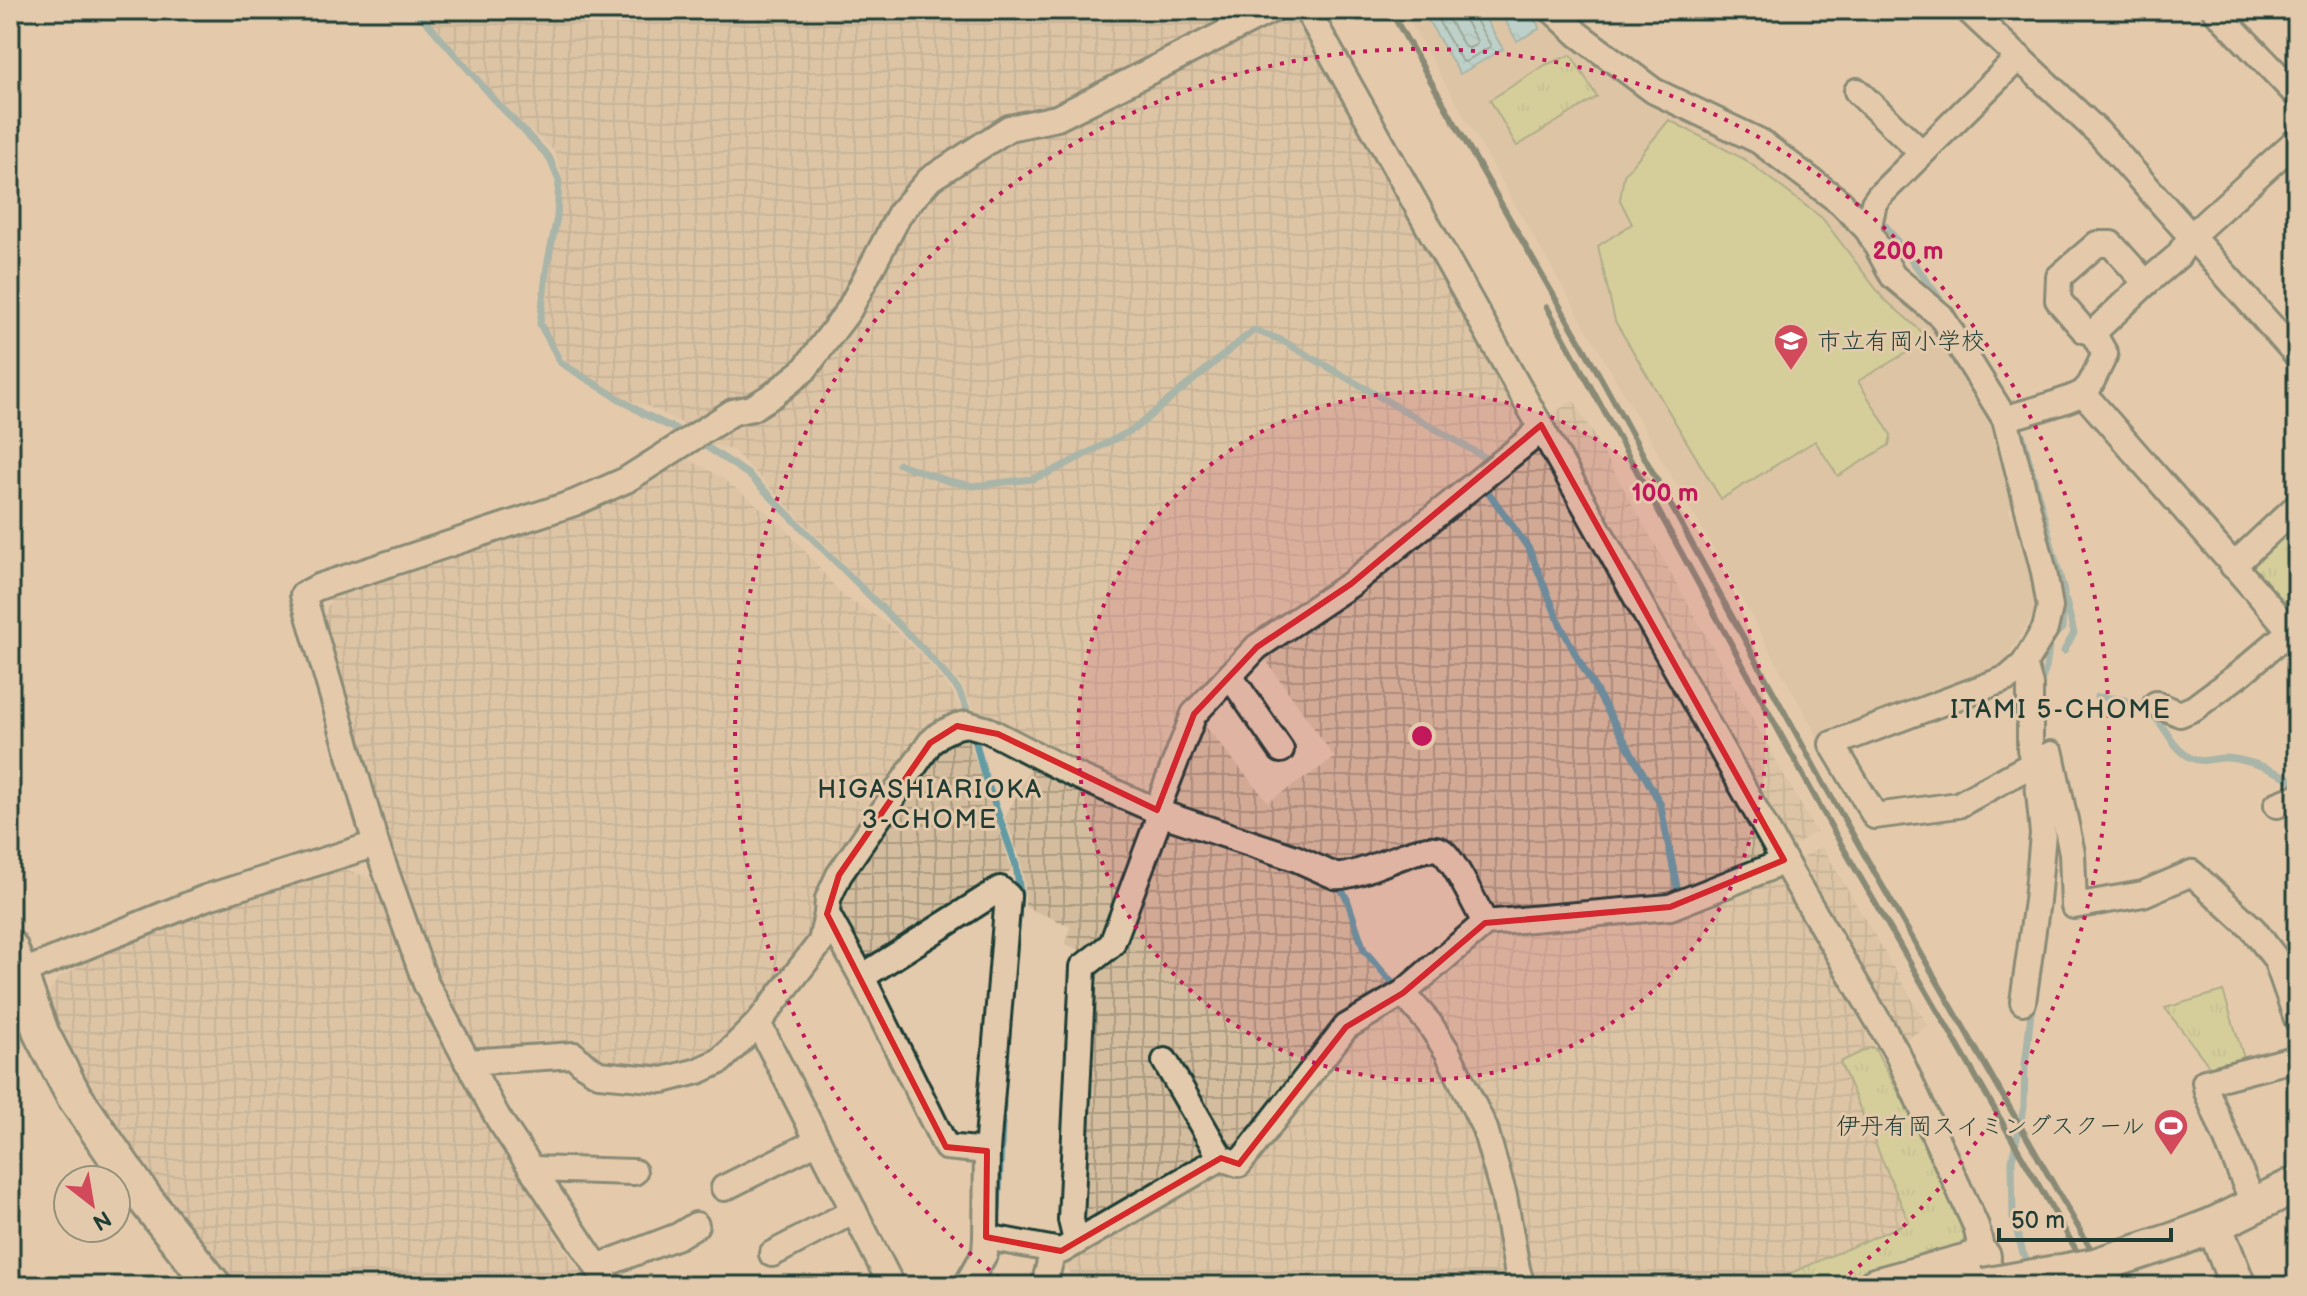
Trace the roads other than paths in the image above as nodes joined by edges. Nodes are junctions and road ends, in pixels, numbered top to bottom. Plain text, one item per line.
1 (1271, 10) edge
2 (1307, 10) edge
3 (1552, 10) edge
4 (1968, 10) edge
5 (2215, 10) edge
6 (2019, 57) junction
7 (1857, 91) dead end
8 (2297, 95) edge
9 (2297, 140) edge
10 (1922, 153) junction
11 (1870, 219) junction
12 (2191, 236) junction
13 (2146, 283) junction
14 (2093, 333) junction
15 (2297, 355) edge
16 (2083, 393) junction
17 (2005, 419) junction
18 (1541, 425) junction
19 (2297, 506) edge
20 (2233, 566) junction
21 (2294, 635) edge
22 (2024, 664) junction
23 (1230, 676) junction
24 (2156, 704) dead end
25 (1281, 750) dead end
26 (2032, 764) junction
27 (1159, 811) junction
28 (376, 844) junction
29 (1784, 860) junction
30 (827, 914) junction
31 (1485, 923) junction
32 (14, 961) edge
33 (862, 977) junction
34 (1403, 993) junction
35 (2023, 1002) dead end
36 (2297, 1019) edge
37 (758, 1023) junction
38 (2297, 1058) edge
39 (1165, 1061) dead end
40 (467, 1062) junction
41 (818, 1141) junction
42 (987, 1151) junction
43 (1221, 1158) junction
44 (532, 1169) junction
45 (634, 1172) dead end
46 (2297, 1184) edge
47 (724, 1188) dead end
48 (2254, 1205) junction
49 (854, 1211) junction
50 (696, 1225) dead end
51 (2214, 1225) junction
52 (986, 1237) junction
53 (1065, 1246) junction
54 (772, 1254) dead end
55 (1989, 1276) edge
56 (603, 1277) edge
57 (214, 1286) edge
58 (892, 1286) edge
59 (966, 1286) edge
60 (1044, 1286) edge
61 (1522, 1286) edge
62 (1875, 1286) edge
63 (2238, 1286) edge

1 - 28 street
2 - 18 street
3 - 11 street
4 - 6 street
5 - 8 street
6 - 10 street
6 - 12 street
7 - 10 street
9 - 12 street
10 - 11 street
11 - 17 street
12 - 13 street
12 - 15 street
13 - 14 street
13 - 14 street
14 - 16 street
16 - 17 street
16 - 20 street
17 - 22 street
18 - 23 street
18 - 29 street
19 - 20 street
20 - 21 street
21 - 24 street
22 - 26 street
22 - 26 street
23 - 25 street
23 - 27 street
26 - 35 street
26 - 36 street
27 - 30 street
27 - 31 street
27 - 53 street
28 - 32 street
28 - 40 street
29 - 31 street
29 - 55 street
30 - 33 street
30 - 37 street
31 - 34 street
32 - 57 street
33 - 42 street
33 - 42 street
34 - 43 street
34 - 61 street
37 - 40 street
37 - 41 street
38 - 48 street
39 - 43 street
40 - 44 street
41 - 47 street
41 - 49 street
42 - 52 street
43 - 53 street
44 - 45 street
44 - 56 street
46 - 48 street
48 - 51 street
49 - 54 street
49 - 58 street
50 - 56 street
51 - 55 street, bridge
51 - 63 street
52 - 53 street
52 - 59 street
53 - 60 street
55 - 62 street

